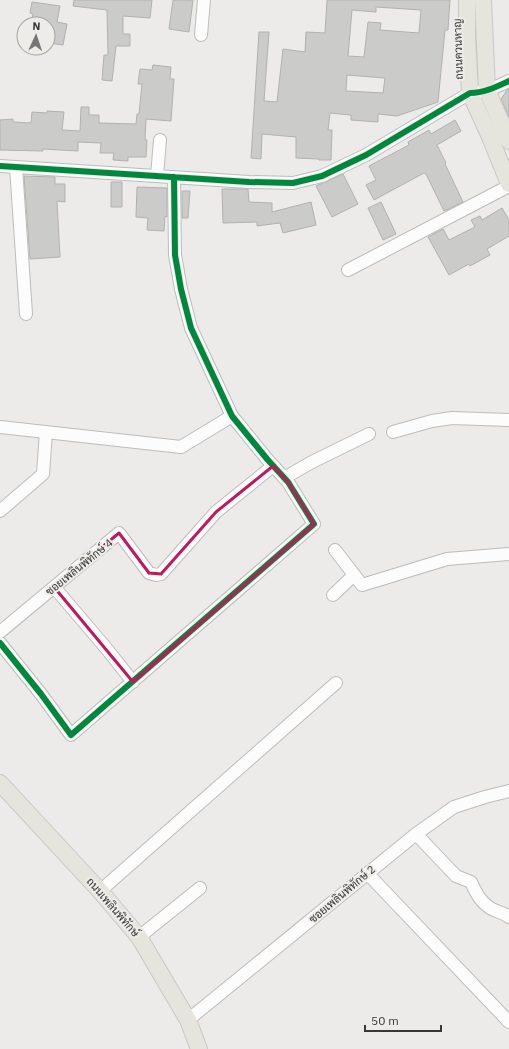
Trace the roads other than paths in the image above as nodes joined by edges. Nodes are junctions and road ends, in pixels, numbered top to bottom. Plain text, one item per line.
1 (204, 0) edge
2 (467, 0) edge
3 (483, 0) edge
4 (201, 35) dead end
5 (509, 81) edge
6 (487, 90) junction
7 (470, 93) junction
8 (160, 140) dead end
9 (509, 141) edge
10 (0, 166) edge
11 (16, 167) junction
12 (157, 176) junction
13 (174, 177) junction
14 (509, 185) edge
15 (348, 270) dead end
16 (26, 314) dead end
17 (232, 416) junction
18 (509, 420) edge
19 (0, 427) edge
20 (46, 432) junction
21 (393, 432) dead end
22 (369, 434) dead end
23 (273, 466) junction
24 (284, 478) junction
25 (0, 511) edge
26 (335, 550) dead end
27 (509, 554) edge
28 (354, 575) junction
29 (54, 587) junction
30 (334, 595) dead end
31 (0, 632) edge
32 (0, 643) edge
33 (133, 682) junction
34 (336, 683) dead end
35 (0, 783) edge
36 (509, 791) edge
37 (416, 834) junction
38 (367, 873) junction
39 (200, 888) dead end
40 (100, 891) junction
41 (508, 915) edge
42 (139, 937) junction
43 (188, 1020) junction
44 (509, 1022) edge
45 (199, 1049) edge

1 - 4 street
2 - 7 main road, ถนนควนหาญ
3 - 6 main road
5 - 6 street
6 - 7 street
6 - 9 main road
7 - 13 street
7 - 14 main road, ถนนควนหาญ
8 - 12 street
10 - 11 street
11 - 12 street
11 - 16 street
12 - 13 street
13 - 17 street
14 - 15 street
17 - 20 street
17 - 23 street
18 - 21 street
19 - 20 street
20 - 25 street
22 - 24 street
23 - 24 street
23 - 29 street, ซอยเพลินพิทักษ์ 4
24 - 33 street
26 - 28 street
27 - 28 street
28 - 30 street
29 - 31 street, ซอยเพลินพิทักษ์ 4
29 - 33 street
32 - 33 street
34 - 40 street
35 - 40 main road, ถนนเพลินพิทักษ์
36 - 37 street, ซอยเพลินพิทักษ์ 2
37 - 38 street, ซอยเพลินพิทักษ์ 2
37 - 41 street
38 - 43 street, ซอยเพลินพิทักษ์ 2
38 - 44 street
39 - 42 street
40 - 42 main road, ถนนเพลินพิทักษ์
42 - 43 main road, ถนนเพลินพิทักษ์
43 - 45 main road, ถนนเพลินพิทักษ์

